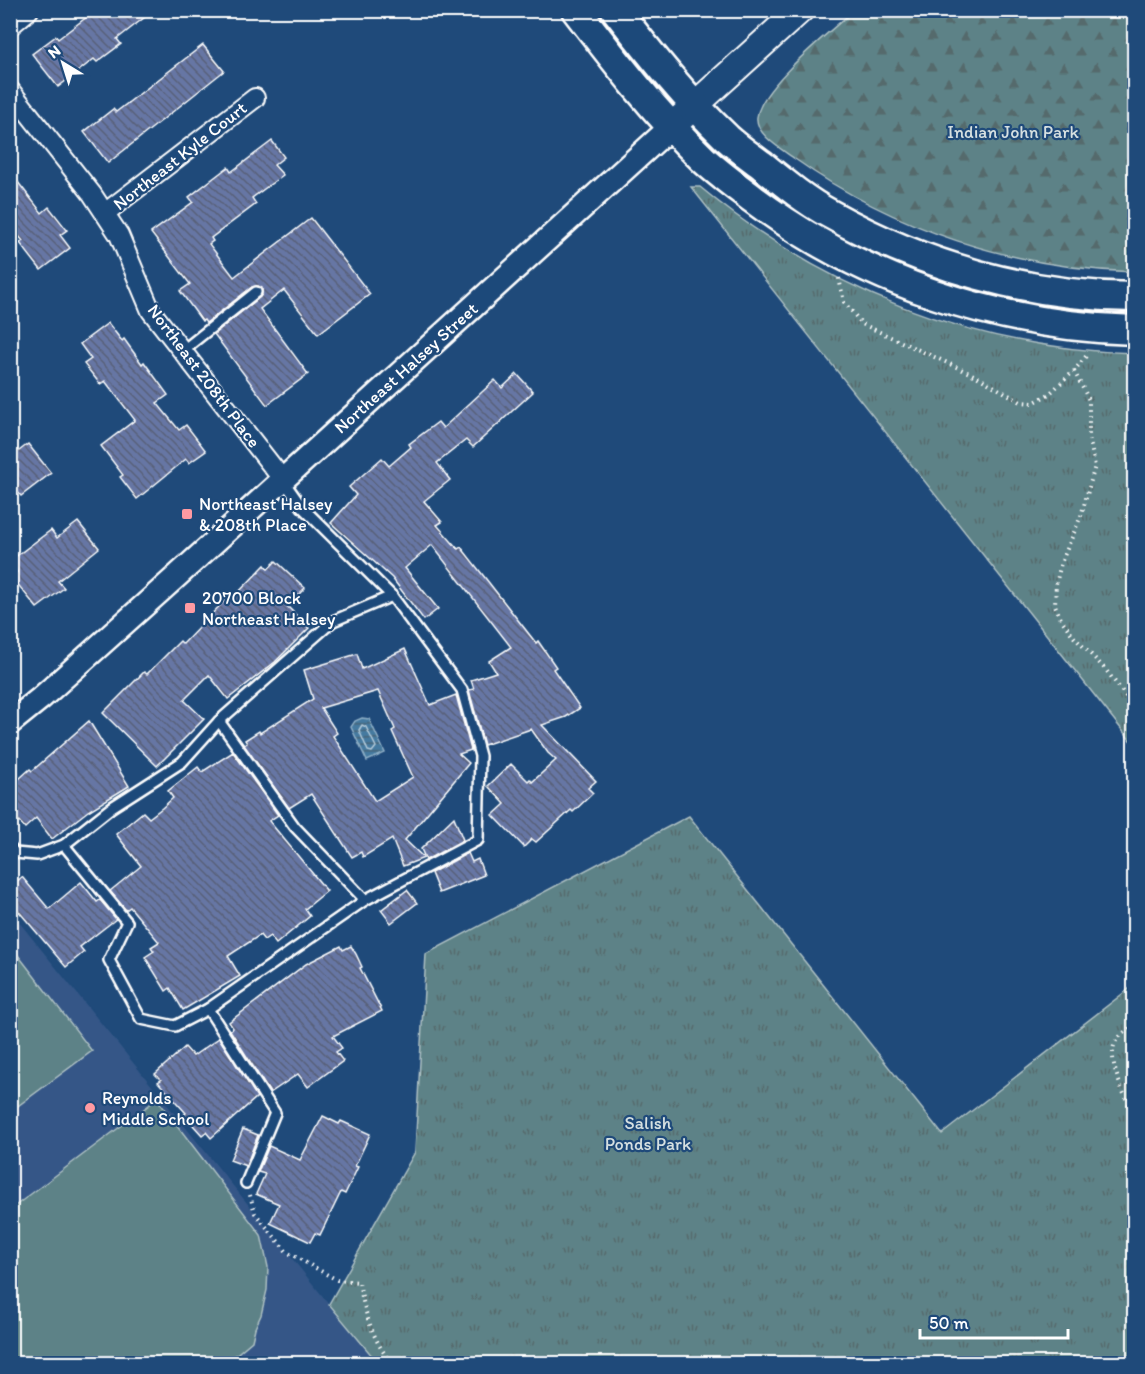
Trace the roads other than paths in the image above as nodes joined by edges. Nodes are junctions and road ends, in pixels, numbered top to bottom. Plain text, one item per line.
1 (30, 10) edge
2 (576, 10) edge
3 (616, 10) edge
4 (800, 10) edge
5 (10, 26) edge
6 (10, 90) edge
7 (255, 98) dead end
8 (696, 105) junction
9 (672, 126) junction
10 (105, 213) junction
11 (256, 292) dead end
12 (1134, 297) edge
13 (1134, 330) edge
14 (182, 351) junction
15 (283, 480) junction
16 (392, 596) junction
17 (219, 722) junction
18 (10, 723) edge
19 (64, 845) junction
20 (10, 848) edge
21 (364, 900) junction
22 (208, 1009) junction
23 (246, 1183) road end

1 - 5 street
2 - 9 main road
3 - 8 main road
4 - 8 main road, Northeast Halsey Street
6 - 10 street, Northeast 208th Place
7 - 10 street, Northeast Kyle Court
8 - 9 main road, Northeast Halsey Street
8 - 12 main road
9 - 13 main road
9 - 15 street, Northeast Halsey Street
10 - 14 street, Northeast 208th Place
11 - 14 lane
14 - 15 street, Northeast 208th Place
15 - 16 lane
15 - 18 street, Northeast Halsey Street
16 - 17 lane
16 - 21 lane
17 - 19 lane
17 - 21 lane
19 - 20 lane
19 - 22 lane
21 - 22 lane
22 - 23 lane

